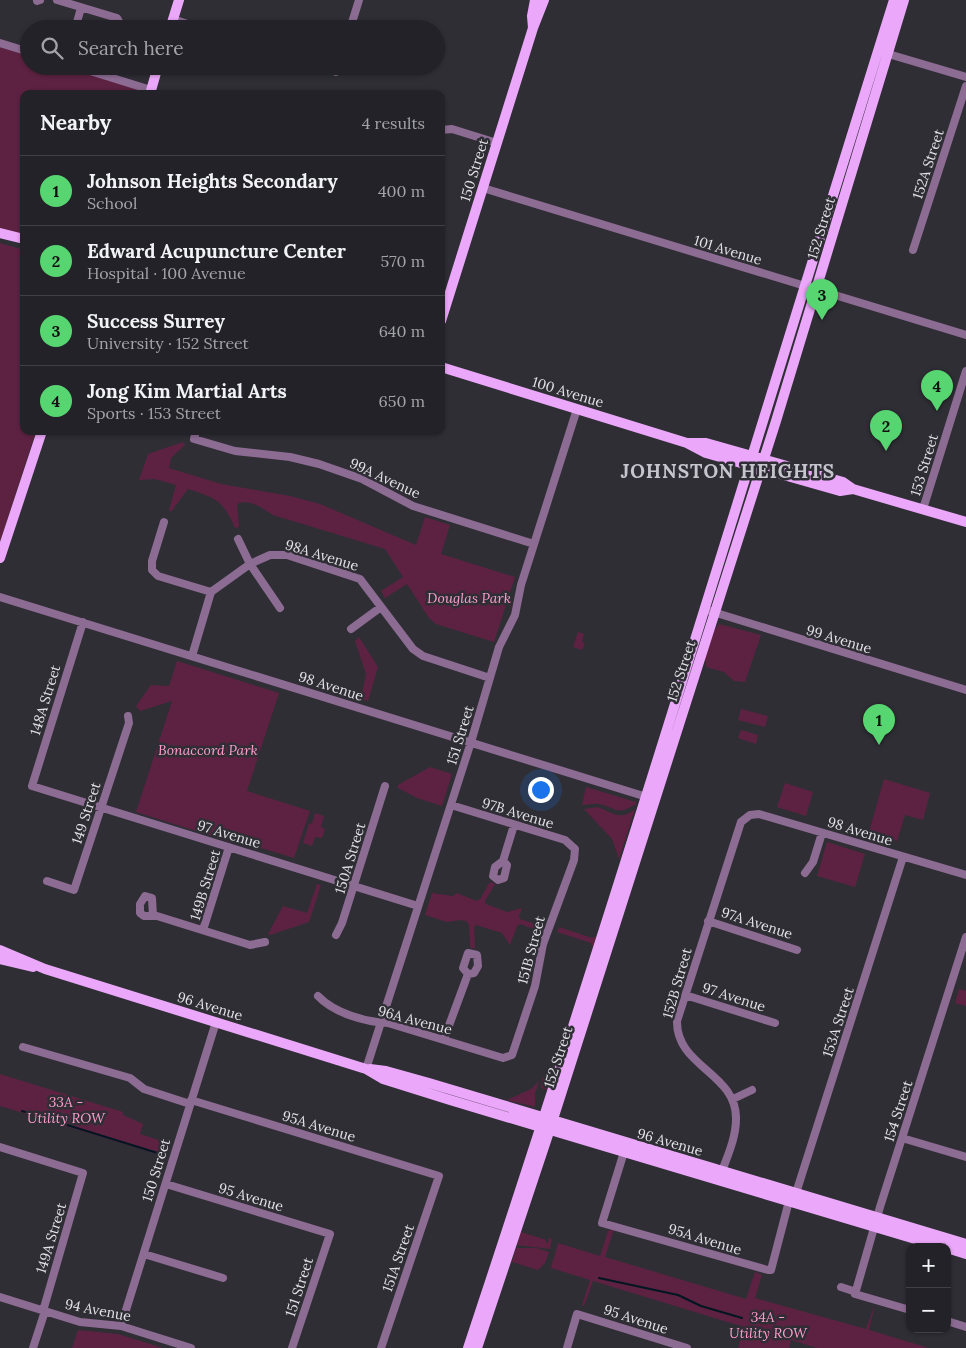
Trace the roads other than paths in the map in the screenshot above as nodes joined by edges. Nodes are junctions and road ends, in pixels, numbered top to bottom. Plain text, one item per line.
1 (58, 0) edge
2 (179, 0) edge
3 (359, 0) edge
4 (535, 0) edge
5 (544, 0) edge
6 (894, 0) edge
7 (904, 0) edge
8 (81, 8) junction
9 (78, 20) edge
10 (118, 20) edge
11 (173, 20) edge
12 (353, 20) edge
13 (533, 28) junction
14 (0, 43) edge
15 (20, 49) edge
16 (883, 52) junction
17 (101, 75) edge
18 (156, 75) edge
19 (966, 78) edge
20 (966, 86) edge
21 (145, 90) edge
22 (152, 90) edge
23 (445, 130) edge
24 (497, 143) junction
25 (837, 182) junction
26 (483, 188) junction
27 (835, 228) junction
28 (0, 233) edge
29 (20, 238) edge
30 (0, 239) edge
31 (20, 245) edge
32 (913, 250) dead end
33 (806, 286) junction
34 (817, 289) junction
35 (445, 308) edge
36 (966, 335) edge
37 (445, 368) edge
38 (966, 371) edge
39 (577, 409) junction
40 (41, 435) edge
41 (195, 435) edge
42 (757, 462) junction
43 (923, 509) junction
44 (164, 522) dead end
45 (966, 522) edge
46 (238, 539) dead end
47 (534, 544) junction
48 (0, 558) edge
49 (250, 564) junction
50 (211, 592) junction
51 (0, 597) edge
52 (381, 607) junction
53 (280, 608) dead end
54 (709, 611) junction
55 (83, 622) junction
56 (351, 628) dead end
57 (192, 656) junction
58 (490, 678) junction
59 (966, 690) edge
60 (128, 716) dead end
61 (471, 742) junction
62 (32, 786) joint
63 (385, 786) dead end
64 (650, 798) junction
65 (451, 805) junction
66 (101, 807) junction
67 (747, 816) joint
68 (514, 825) junction
69 (822, 833) junction
70 (230, 847) junction
71 (575, 849) joint
72 (903, 857) junction
73 (503, 860) dead end
74 (805, 874) dead end
75 (966, 876) edge
76 (47, 881) dead end
77 (355, 886) junction
78 (418, 906) junction
79 (153, 916) dead end
80 (708, 921) junction
81 (203, 930) junction
82 (336, 935) dead end
83 (966, 937) edge
84 (265, 942) dead end
85 (0, 950) edge
86 (798, 950) dead end
87 (0, 959) edge
88 (45, 969) junction
89 (468, 974) dead end
90 (685, 995) junction
91 (318, 996) dead end
92 (216, 1022) junction
93 (380, 1023) junction
94 (775, 1023) dead end
95 (444, 1039) junction
96 (23, 1047) dead end
97 (510, 1057) joint
98 (366, 1069) junction
99 (752, 1090) dead end
100 (733, 1099) junction
101 (191, 1102) junction
102 (546, 1125) junction
103 (902, 1138) junction
104 (1, 1149) edge
105 (624, 1152) junction
106 (966, 1157) edge
107 (722, 1172) junction
108 (439, 1176) joint
109 (710, 1176) junction
110 (166, 1184) junction
111 (792, 1197) junction
112 (876, 1222) junction
113 (507, 1228) junction
114 (330, 1234) joint
115 (514, 1237) junction
116 (931, 1243) edge
117 (966, 1244) edge
118 (951, 1249) edge
119 (144, 1254) junction
120 (966, 1254) edge
121 (770, 1270) joint
122 (223, 1278) dead end
123 (840, 1287) dead end
124 (856, 1293) junction
125 (0, 1297) edge
126 (906, 1309) edge
127 (44, 1311) junction
128 (951, 1322) edge
129 (121, 1326) junction
130 (966, 1327) edge
131 (33, 1348) edge
132 (191, 1348) edge
133 (292, 1348) edge
134 (381, 1348) edge
135 (468, 1348) edge
136 (477, 1348) edge
137 (567, 1348) edge
138 (687, 1348) edge

1 - 8 street
2 - 11 main road
3 - 12 street
4 - 13 main road, 150 Street
5 - 13 main road, 150 Street
6 - 16 main road, 152 Street
7 - 16 main road, 152 Street
8 - 9 street
8 - 10 street
13 - 24 main road, 150 Street
14 - 15 street
16 - 19 street
16 - 25 main road, 152 Street
16 - 27 main road, 152 Street
17 - 21 street
18 - 22 main road
20 - 32 street, 152A Street
23 - 24 street
24 - 26 main road, 150 Street
25 - 27 main road
25 - 33 main road, 152 Street
26 - 33 street, 101 Avenue
26 - 35 main road, 150 Street
27 - 34 main road, 152 Street
28 - 29 main road
30 - 31 main road
33 - 34 street, 101 Avenue
33 - 42 main road, 152 Street
34 - 36 street, 101 Avenue
34 - 42 main road, 152 Street
37 - 39 main road, 100 Avenue
38 - 43 street, 153 Street
39 - 42 main road, 100 Avenue
39 - 47 street, 151 Street
40 - 48 main road
41 - 47 street, 99A Avenue
42 - 43 main road, 100 Avenue
42 - 54 main road, 152 Street
43 - 45 main road, 100 Avenue
44 - 50 street
46 - 49 street
47 - 58 street, 151 Street
49 - 50 street, 98A Avenue
49 - 52 street, 98A Avenue
49 - 53 street
50 - 57 street
51 - 55 street, 98 Avenue
52 - 56 street
52 - 58 street, 98A Avenue
54 - 59 street, 99 Avenue
54 - 64 main road, 152 Street
55 - 57 street, 98 Avenue
55 - 62 street, 148A Street
57 - 61 street, 98 Avenue
58 - 61 street, 151 Street
60 - 66 street, 149 Street
61 - 64 street, 98 Avenue
61 - 65 street, 151 Street
62 - 66 street, 97 Avenue
63 - 77 street, 150A Street
64 - 102 main road, 152 Street
65 - 68 street, 97B Avenue
65 - 78 street, 151 Street
66 - 70 street, 97 Avenue
66 - 76 street, 149 Street
67 - 69 street, 98 Avenue
67 - 80 street, 152B Street
68 - 71 street, 97B Avenue
68 - 73 street
69 - 72 street, 98 Avenue
69 - 74 street
70 - 77 street, 97 Avenue
70 - 81 street, 149B Street
71 - 97 street, 151B Street
72 - 75 street, 98 Avenue
72 - 111 street, 153A Street
77 - 78 street, 97 Avenue
77 - 82 street, 150A Street
78 - 93 street, 151 Street
79 - 81 street
80 - 86 street, 97A Avenue
80 - 90 street, 152B Street
81 - 84 street
83 - 103 street, 154 Street
85 - 88 main road, 96 Avenue
87 - 88 main road, 96 Avenue
88 - 92 main road, 96 Avenue
89 - 95 street
90 - 94 street, 97 Avenue
90 - 100 street, 152B Street
91 - 93 street, 96A Avenue
92 - 98 main road, 96 Avenue
92 - 101 street, 150 Street
93 - 95 street, 96A Avenue
93 - 98 street, 151 Street
95 - 97 street, 96A Avenue
96 - 101 street, 95A Avenue
98 - 102 main road, 96 Avenue
99 - 100 street
100 - 107 street, 152B Street
101 - 108 street, 95A Avenue
101 - 110 street, 150 Street
102 - 105 main road, 96 Avenue
102 - 107 main road, 96 Avenue
102 - 113 main road, 152 Street
102 - 115 main road, 152 Street
103 - 106 street
103 - 112 street, 154 Street
104 - 127 street, 149A Street
105 - 109 main road, 96 Avenue
105 - 121 street, 95A Avenue
107 - 109 main road
107 - 111 main road, 96 Avenue
108 - 134 street, 151A Street
109 - 111 main road, 96 Avenue
110 - 114 street, 95 Avenue
110 - 119 street, 150 Street
111 - 112 main road, 96 Avenue
111 - 121 street, 153A Street
112 - 116 main road, 96 Avenue
112 - 117 main road, 96 Avenue
112 - 124 street, 154 Street
113 - 115 main road
113 - 135 main road, 152 Street
114 - 133 street, 151 Street
115 - 136 main road, 152 Street
118 - 120 main road
119 - 122 street
119 - 129 street, 150 Street
123 - 124 street
124 - 126 street
125 - 127 street, 94 Avenue
127 - 129 street, 94 Avenue
127 - 131 street, 149A Street
128 - 130 street
129 - 132 street, 94 Avenue
137 - 138 street, 95 Avenue

